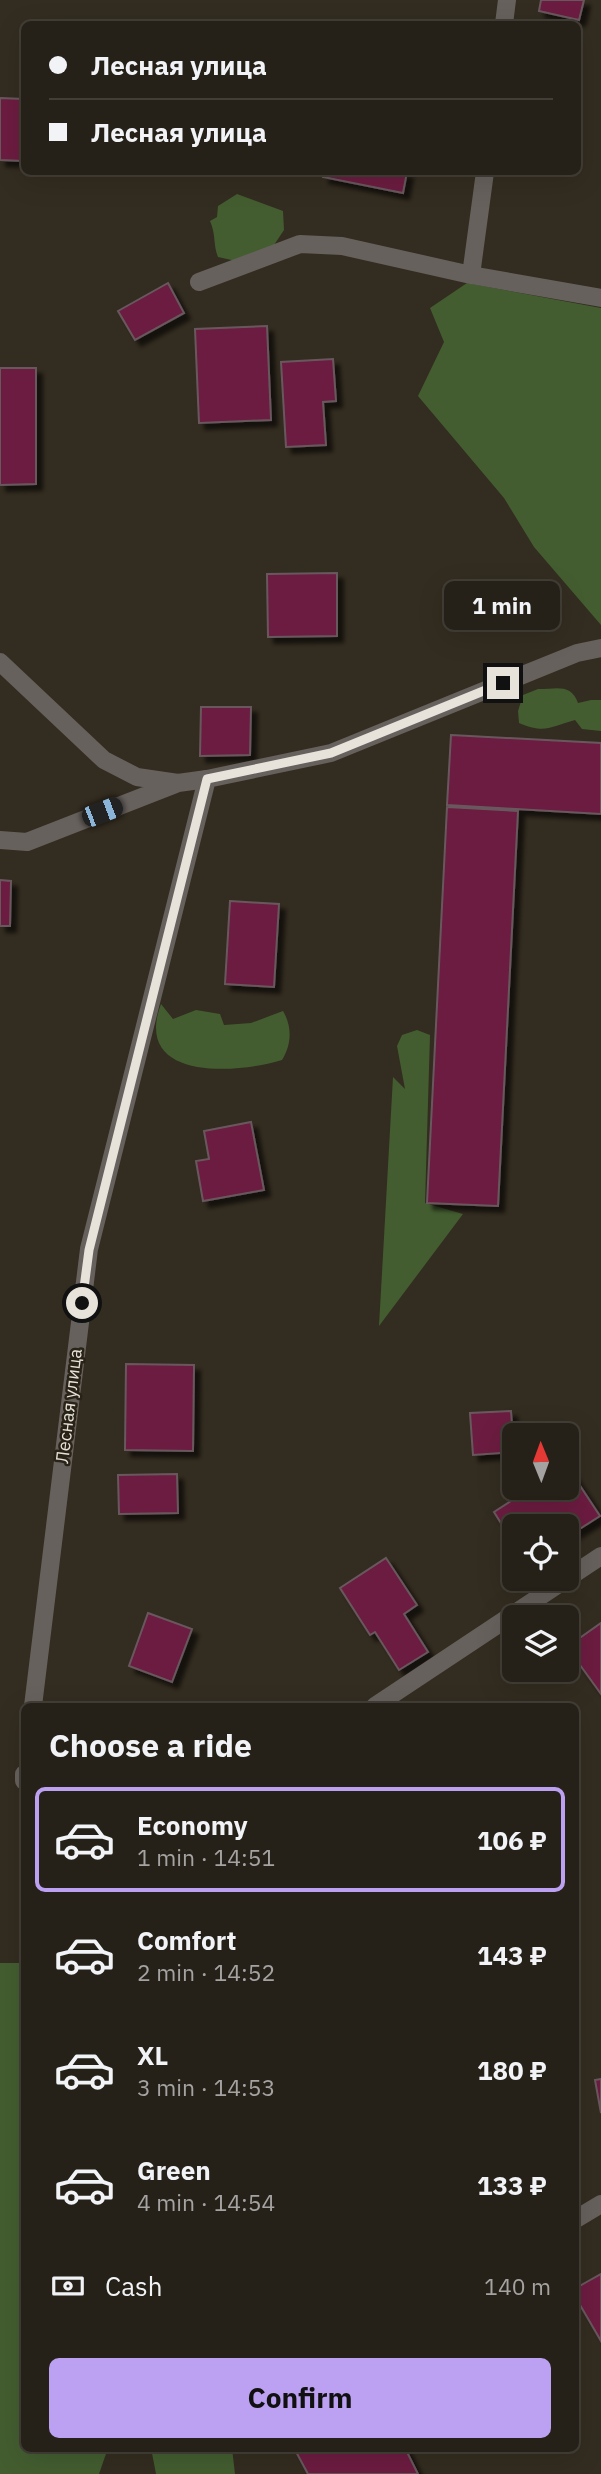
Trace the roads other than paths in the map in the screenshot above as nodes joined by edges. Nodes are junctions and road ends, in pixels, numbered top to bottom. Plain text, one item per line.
1 (507, 0) edge
2 (504, 21) edge
3 (485, 175) edge
4 (471, 275) junction
5 (199, 282) dead end
6 (601, 298) edge
7 (601, 648) edge
8 (0, 662) edge
9 (207, 779) junction
10 (178, 783) junction
11 (0, 840) edge
12 (601, 1556) edge
13 (33, 1703) edge
14 (380, 1703) edge
15 (601, 2204) edge
16 (579, 2217) edge

1 - 2 street
3 - 4 street
4 - 5 street
4 - 6 street
7 - 9 street
8 - 10 street
9 - 10 street
9 - 13 street, Лесная улица
10 - 11 street
12 - 14 street
15 - 16 street

